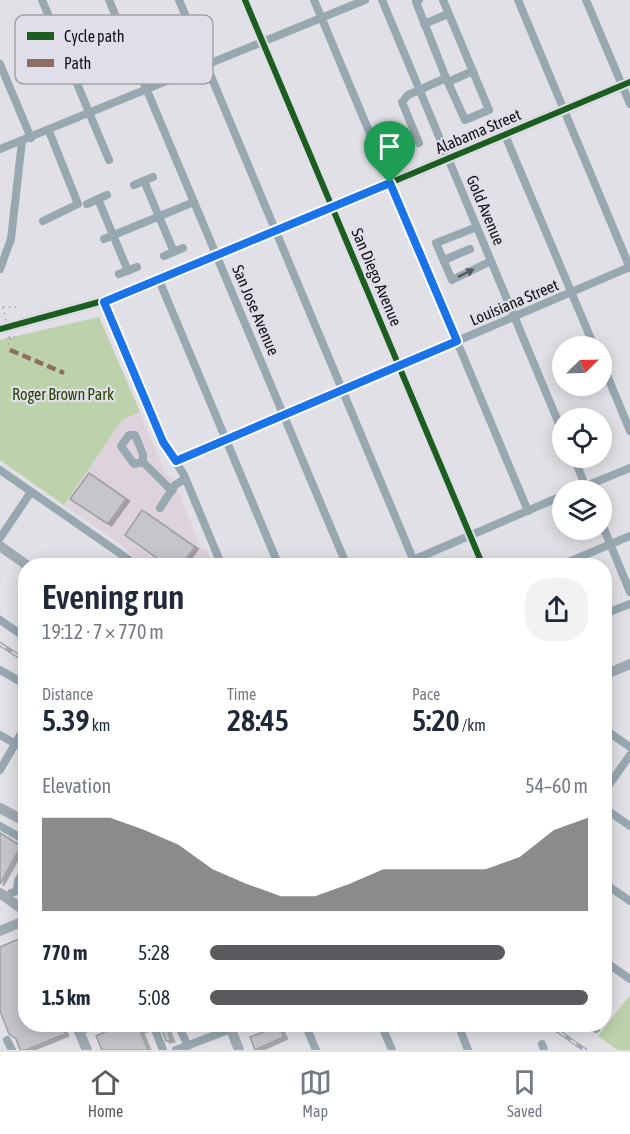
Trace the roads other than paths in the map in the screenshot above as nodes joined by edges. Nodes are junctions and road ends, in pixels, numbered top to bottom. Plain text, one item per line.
1 (42, 0) edge
2 (109, 0) edge
3 (179, 0) edge
4 (245, 0) edge
5 (314, 0) edge
6 (365, 0) edge
7 (382, 0) edge
8 (419, 0) edge
9 (442, 0) edge
10 (518, 0) edge
11 (586, 0) edge
12 (448, 14) junction
13 (48, 15) edge
14 (115, 15) edge
15 (185, 15) edge
16 (321, 18) junction
17 (424, 24) junction
18 (263, 42) junction
19 (213, 63) edge
20 (0, 64) edge
21 (473, 71) junction
22 (213, 80) edge
23 (447, 80) junction
24 (77, 84) edge
25 (144, 84) edge
26 (164, 84) edge
27 (626, 84) edge
28 (419, 90) junction
29 (147, 91) junction
30 (630, 104) edge
31 (564, 110) junction
32 (90, 114) junction
33 (48, 131) junction
34 (505, 135) junction
35 (26, 139) junction
36 (419, 143) dead end
37 (0, 149) edge
38 (448, 159) junction
39 (109, 160) dead end
40 (153, 177) dead end
41 (144, 181) junction
42 (390, 183) junction
43 (134, 185) dead end
44 (194, 202) junction
45 (87, 204) dead end
46 (333, 207) junction
47 (159, 216) junction
48 (43, 221) dead end
49 (477, 227) junction
50 (276, 231) junction
51 (113, 236) junction
52 (104, 239) dead end
53 (470, 249) dead end
54 (164, 256) dead end
55 (217, 256) junction
56 (444, 260) junction
57 (491, 261) junction
58 (630, 268) edge
59 (0, 269) edge
60 (119, 274) dead end
61 (159, 280) junction
62 (572, 292) junction
63 (104, 302) junction
64 (515, 317) junction
65 (2, 327) edge
66 (590, 336) edge
67 (457, 341) junction
68 (399, 366) junction
69 (612, 387) edge
70 (342, 390) junction
71 (553, 408) edge
72 (284, 415) junction
73 (630, 431) edge
74 (226, 440) junction
75 (176, 461) junction
76 (143, 462) dead end
77 (630, 468) edge
78 (0, 470) edge
79 (185, 479) junction
80 (604, 480) edge
81 (172, 491) junction
82 (31, 492) junction
83 (552, 500) edge
84 (160, 508) dead end
85 (528, 511) junction
86 (470, 535) junction
87 (630, 536) edge
88 (0, 538) edge
89 (608, 540) edge
90 (610, 544) junction
91 (0, 546) edge
92 (126, 558) edge
93 (219, 558) edge
94 (276, 558) edge
95 (344, 558) edge
96 (412, 558) edge
97 (418, 558) edge
98 (480, 558) edge
99 (578, 558) edge
100 (18, 559) edge
101 (630, 592) edge
102 (630, 604) edge
103 (612, 611) edge
104 (0, 620) edge
105 (18, 632) edge
106 (630, 664) edge
107 (0, 670) edge
108 (612, 672) edge
109 (18, 680) edge
110 (0, 735) edge
111 (612, 735) edge
112 (18, 738) edge
113 (15, 743) junction
114 (18, 745) edge
115 (630, 747) edge
116 (630, 755) edge
117 (0, 770) edge
118 (612, 781) edge
119 (0, 808) edge
120 (612, 814) edge
121 (18, 818) edge
122 (0, 826) edge
123 (630, 826) edge
124 (18, 836) edge
125 (18, 880) edge
126 (612, 889) edge
127 (7, 895) edge
128 (630, 901) edge
129 (18, 923) edge
130 (0, 931) edge
131 (612, 967) edge
132 (630, 979) edge
133 (79, 1032) edge
134 (156, 1032) edge
135 (181, 1032) edge
136 (219, 1032) edge
137 (232, 1032) edge
138 (308, 1032) edge
139 (384, 1032) edge
140 (461, 1032) edge
141 (7, 1040) dead end
142 (188, 1046) junction
143 (12, 1050) edge
144 (87, 1050) edge
145 (163, 1050) edge
146 (176, 1050) edge
147 (239, 1050) edge
148 (316, 1050) edge
149 (392, 1050) edge
150 (468, 1050) edge

1 - 13 street
2 - 14 street, San Jose Avenue
3 - 15 street
4 - 18 street, San Diego Avenue
5 - 16 street
6 - 16 street
7 - 28 street, Gold Avenue
8 - 17 street
9 - 12 street
10 - 31 street
11 - 27 street
12 - 17 street
12 - 21 street
16 - 18 street
16 - 42 street
17 - 23 street
18 - 19 street
18 - 46 street, San Diego Avenue
20 - 35 street
21 - 23 street
21 - 23 street
22 - 50 street
23 - 28 street
24 - 32 street
25 - 29 street, San Jose Avenue
26 - 29 street
27 - 30 street
27 - 31 main road, Alabama Street
28 - 36 street
28 - 38 street, Gold Avenue
29 - 32 street
29 - 44 street, San Jose Avenue
31 - 34 main road, Alabama Street
31 - 58 street
32 - 33 street
32 - 39 street
33 - 35 street
33 - 48 street
34 - 38 main road, Alabama Street
34 - 62 street
35 - 37 street
35 - 59 street
38 - 42 main road, Alabama Street
38 - 49 street, Gold Avenue
40 - 41 street
41 - 43 street
41 - 47 street
42 - 46 main road, Alabama Street
42 - 67 street
44 - 47 street
44 - 55 street, San Jose Avenue
45 - 51 street
46 - 50 main road, Alabama Street
46 - 68 street, San Diego Avenue
47 - 51 street
47 - 54 street
49 - 56 street
49 - 57 street, Gold Avenue
50 - 55 main road, Alabama Street
50 - 70 street
51 - 52 street
51 - 60 street
53 - 56 street
55 - 61 main road, Alabama Street
55 - 72 street, San Jose Avenue
56 -> 57 street
57 - 64 street, Gold Avenue
58 - 62 street, Louisiana Street
61 - 63 main road, Alabama Street
61 - 74 street
62 - 64 street, Louisiana Street
62 - 66 street
63 - 65 main road, Alabama Street
63 - 75 street
64 - 67 street, Louisiana Street
64 - 71 street, Gold Avenue
67 - 68 street, Louisiana Street
67 - 85 street
68 - 70 street, Louisiana Street
68 - 86 street, San Diego Avenue
69 - 73 street
70 - 72 street, Louisiana Street
70 - 96 street
72 - 74 street, Louisiana Street
72 - 95 street, San Jose Avenue
74 - 75 street, Louisiana Street
74 - 94 street
75 - 79 street
76 - 81 street
77 - 80 street
78 - 82 street
79 - 81 street
79 - 93 street
81 - 84 street
82 - 88 street
82 - 92 street
83 - 85 street
85 - 86 street
86 - 97 street
86 - 98 street, San Diego Avenue
87 - 90 street
89 - 90 street
90 - 99 street
90 - 101 street
91 - 100 main road
102 - 103 street
104 - 105 street
106 - 108 main road
107 - 109 street
110 - 113 street
111 - 115 street
112 - 113 street
113 - 114 street
113 - 117 street
116 - 118 street
119 - 121 main road
120 - 123 street
122 - 124 street
125 - 127 street
126 - 128 street
129 - 130 main road
131 - 132 street
133 - 144 main road
134 - 145 street
135 - 142 street
136 - 142 street
137 - 147 main road
138 - 148 street
139 - 149 street
140 - 150 street
141 - 143 street
142 - 146 street

